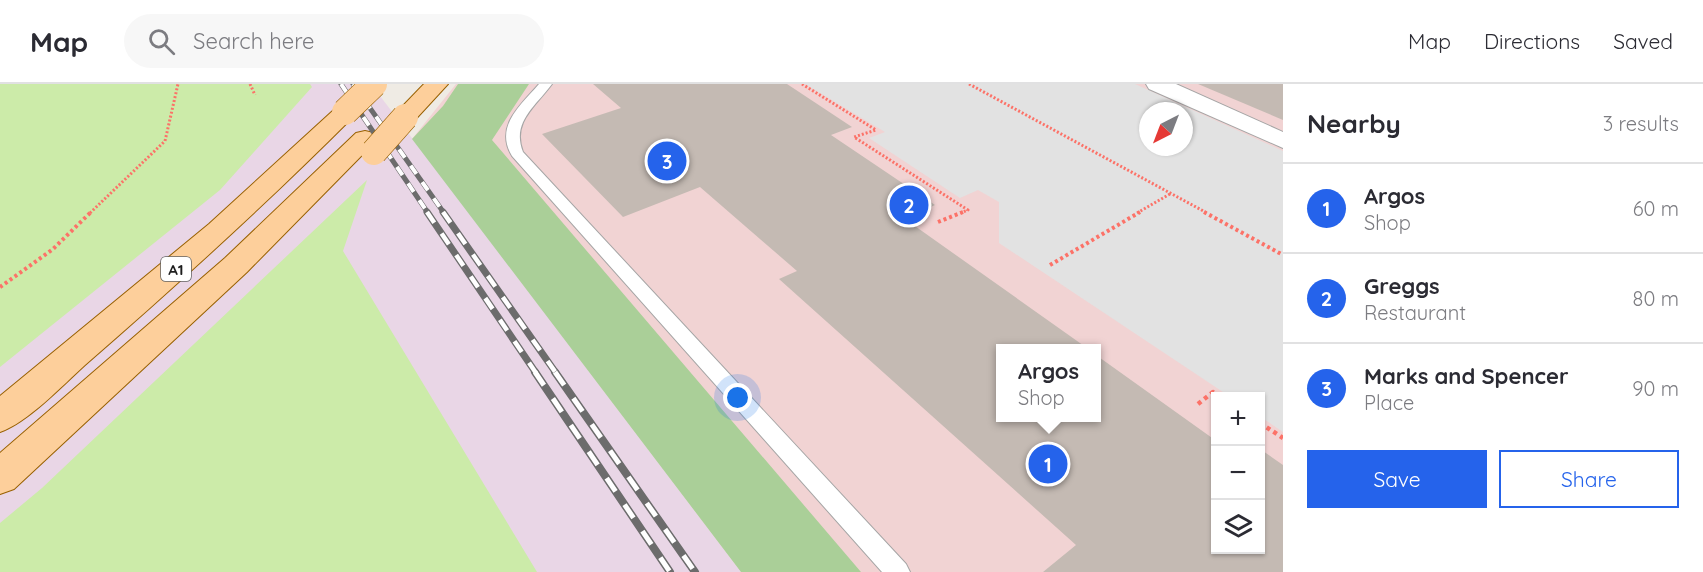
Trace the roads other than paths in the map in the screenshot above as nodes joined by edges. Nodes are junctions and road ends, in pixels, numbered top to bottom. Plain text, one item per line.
1 (374, 84) edge
2 (414, 84) edge
3 (437, 84) edge
4 (546, 84) edge
5 (1157, 84) edge
6 (401, 111) junction
7 (1283, 141) edge
8 (0, 417) edge
9 (0, 477) edge
10 (898, 572) edge

1 - 8 main road, A1, bridge
2 - 6 main road
3 - 6 main road
4 - 10 lane
5 - 7 street
6 - 9 main road, bridge

